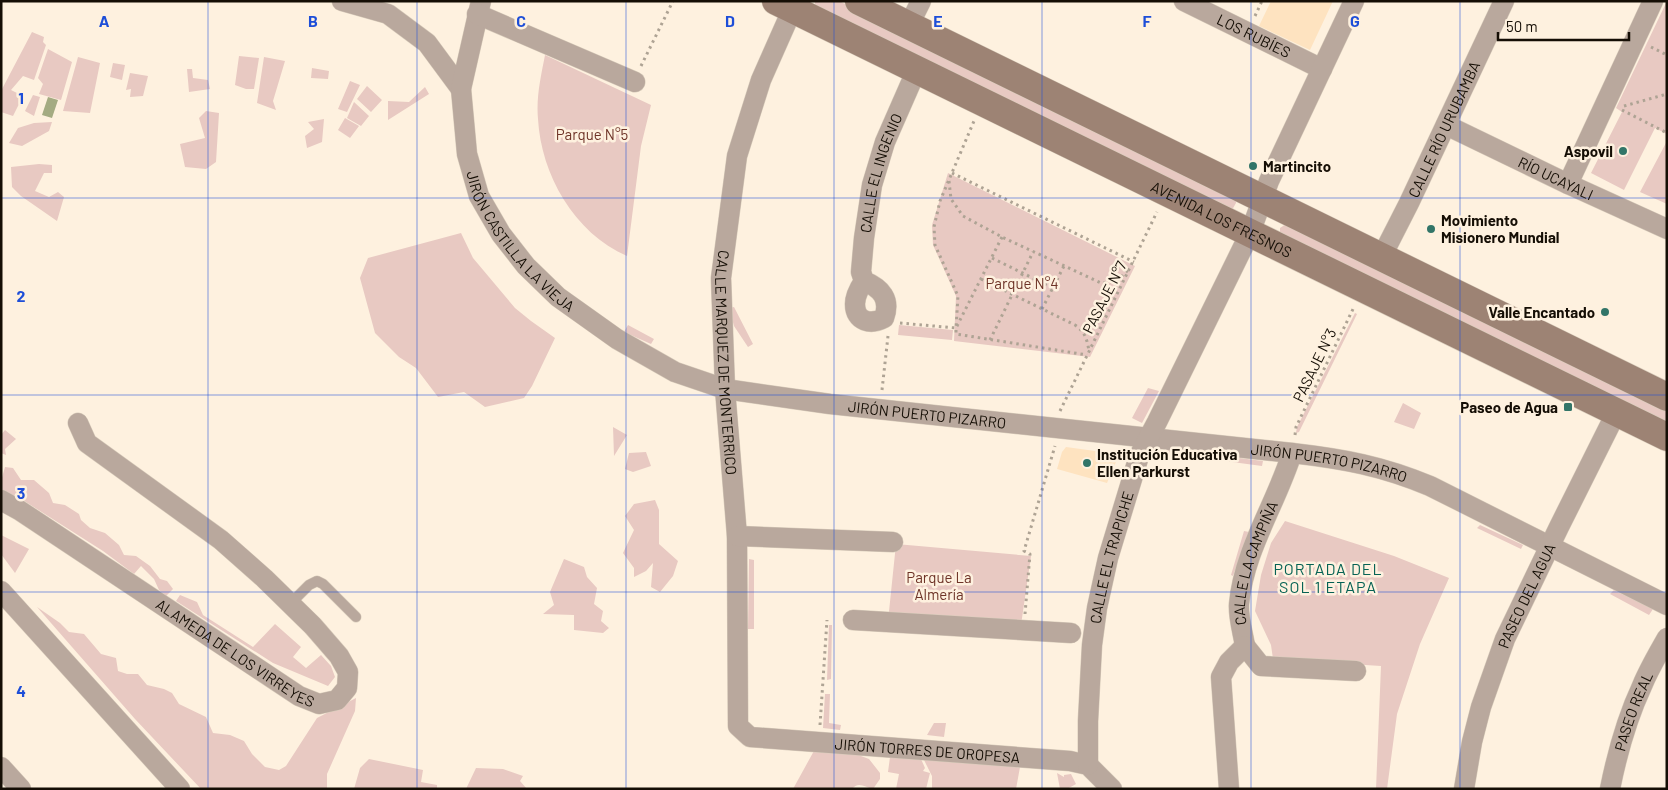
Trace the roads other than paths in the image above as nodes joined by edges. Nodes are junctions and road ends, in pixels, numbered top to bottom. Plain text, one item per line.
1 (342, 1) edge
2 (859, 1) edge
3 (921, 1) edge
4 (1184, 1) edge
5 (1354, 1) edge
6 (1504, 1) edge
7 (1653, 1) edge
8 (787, 4) edge
9 (479, 8) edge
10 (909, 25) junction
11 (917, 69) junction
12 (1322, 69) junction
13 (637, 75) road end
14 (461, 90) junction
15 (1446, 125) junction
16 (1568, 184) junction
17 (1262, 198) junction
18 (1667, 229) edge
19 (1250, 232) junction
20 (1382, 256) junction
21 (864, 281) dead end
22 (725, 389) junction
23 (1667, 397) edge
24 (1616, 413) junction
25 (78, 423) dead end
26 (1667, 437) edge
27 (1149, 438) junction
28 (1292, 453) junction
29 (1, 500) edge
30 (737, 536) junction
31 (893, 542) dead end
32 (1549, 546) junction
33 (1, 591) edge
34 (290, 604) junction
35 (1667, 604) edge
36 (356, 617) dead end
37 (854, 620) dead end
38 (1071, 632) dead end
39 (1667, 638) edge
40 (1245, 646) junction
41 (1356, 671) dead end
42 (738, 726) joint
43 (1088, 765) junction
44 (1, 766) edge
45 (21, 789) edge
46 (180, 789) edge
47 (1112, 789) edge
48 (1228, 789) edge
49 (1464, 789) edge
50 (1610, 789) edge

1 - 14 street
2 - 10 main road
3 - 10 street
4 - 12 street, LOS RUBÍES
5 - 12 street, CALLE EL TRAPICHE
6 - 15 street, CALLE RÍO URUBAMBA
7 - 16 street
8 - 11 main road, AVENIDA LOS FRESNOS
8 - 22 street, CALLE MARQUEZ DE MONTERRICO
9 - 13 street
9 - 14 street, JIRÓN CASTILLA LA VIEJA
10 - 17 main road
11 - 19 main road, AVENIDA LOS FRESNOS
11 - 21 street, CALLE EL INGENIO
12 - 17 street, CALLE EL TRAPICHE
14 - 22 street, JIRÓN CASTILLA LA VIEJA
15 - 16 street, RÍO UCAYALI
15 - 20 street, CALLE RÍO URUBAMBA
16 - 18 street, RÍO UCAYALI
17 - 19 street, CALLE EL TRAPICHE
17 - 20 main road
19 - 24 main road, AVENIDA LOS FRESNOS
19 - 27 street, CALLE EL TRAPICHE
20 - 23 main road
22 - 27 street, JIRÓN PUERTO PIZARRO
22 - 30 street, CALLE MARQUEZ DE MONTERRICO
24 - 26 main road, AVENIDA LOS FRESNOS
24 - 32 street, PASEO DEL AGUA
25 - 34 street, ALAMEDA DE LOS VIRREYES
27 - 28 street, JIRÓN PUERTO PIZARRO
27 - 43 street, CALLE EL TRAPICHE
28 - 32 street, JIRÓN PUERTO PIZARRO
28 - 40 street, CALLE LA CAMPIÑA
29 - 34 street, ALAMEDA DE LOS VIRREYES
30 - 31 street
30 - 42 street, CALLE MARQUEZ DE MONTERRICO
32 - 35 street, JIRÓN PUERTO PIZARRO
32 - 49 street, PASEO DEL AGUA
33 - 46 street
34 - 36 lane
37 - 38 street
39 - 50 street, PASEO REAL
40 - 41 street
40 - 48 street, CALLE LA CAMPIÑA
42 - 43 street, JIRÓN TORRES DE OROPESA
43 - 47 street
44 - 45 street

